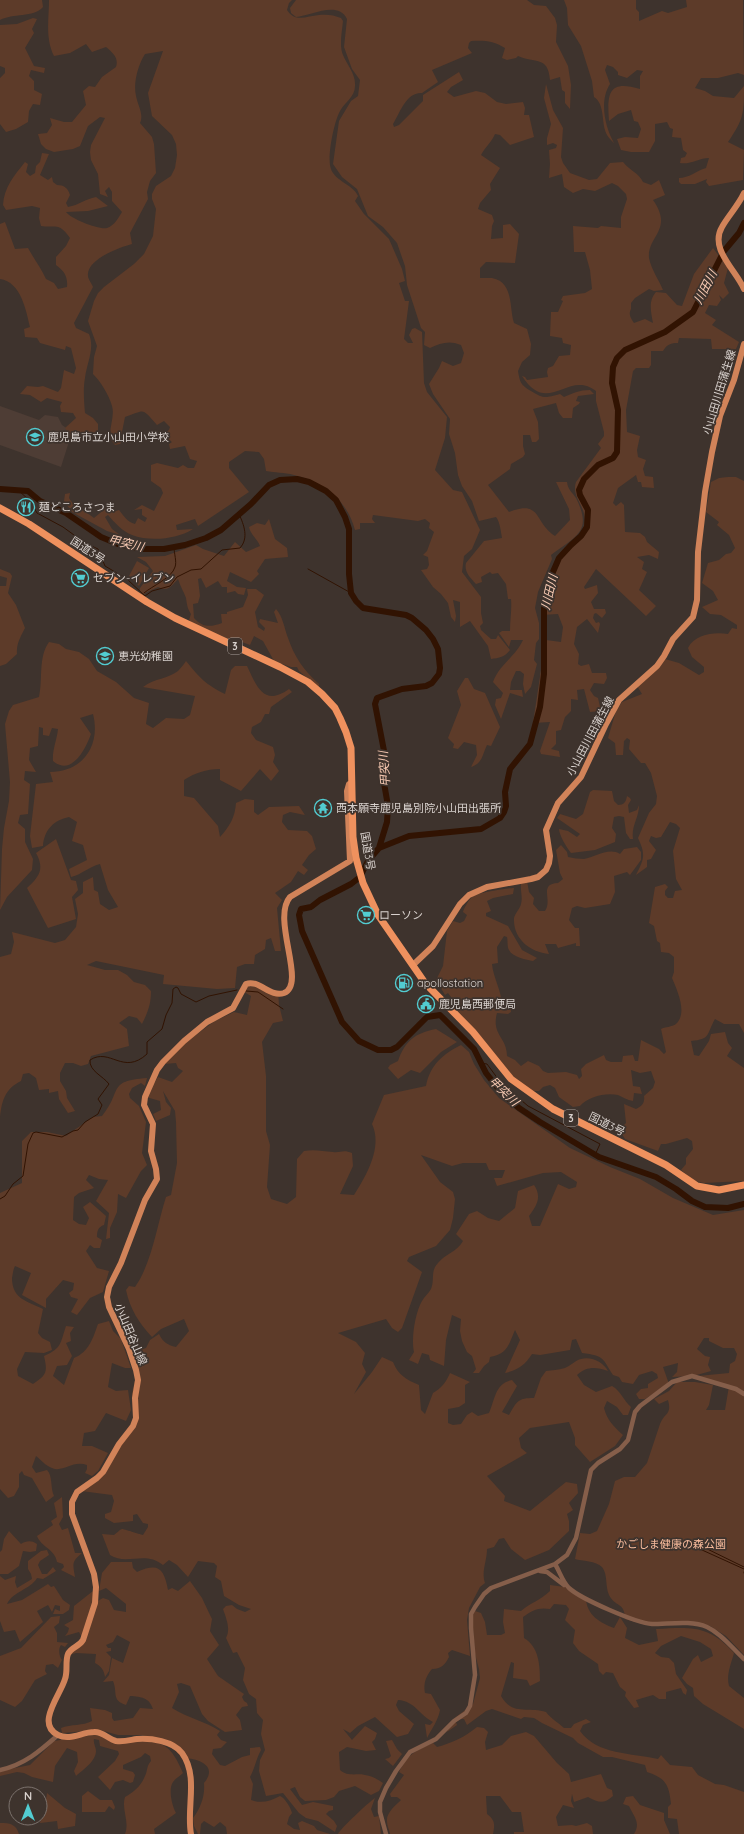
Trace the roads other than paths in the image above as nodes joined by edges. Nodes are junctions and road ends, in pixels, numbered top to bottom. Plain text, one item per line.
1 (744, 193) edge
2 (744, 289) edge
3 (744, 344) edge
4 (0, 508) edge
5 (352, 783) junction
6 (413, 966) junction
7 (744, 1186) edge
8 (744, 1394) edge
9 (555, 1564) junction
10 (539, 1570) junction
11 (570, 1589) junction
12 (744, 1659) edge
13 (58, 1735) junction
14 (0, 1770) edge
15 (191, 1834) edge
16 (386, 1834) edge

1 - 2 main road
3 - 6 main road, 小山田川田蒲生線
4 - 5 highway, 国道3号 / 3
5 - 6 highway, 国道3号 / 3
5 - 13 main road, 小山田谷山線
6 - 7 highway, 国道3号 / 3
8 - 9 street
9 - 10 street
9 - 11 street
10 - 11 street
10 - 16 street
11 - 12 street
13 - 14 street
13 - 15 main road

